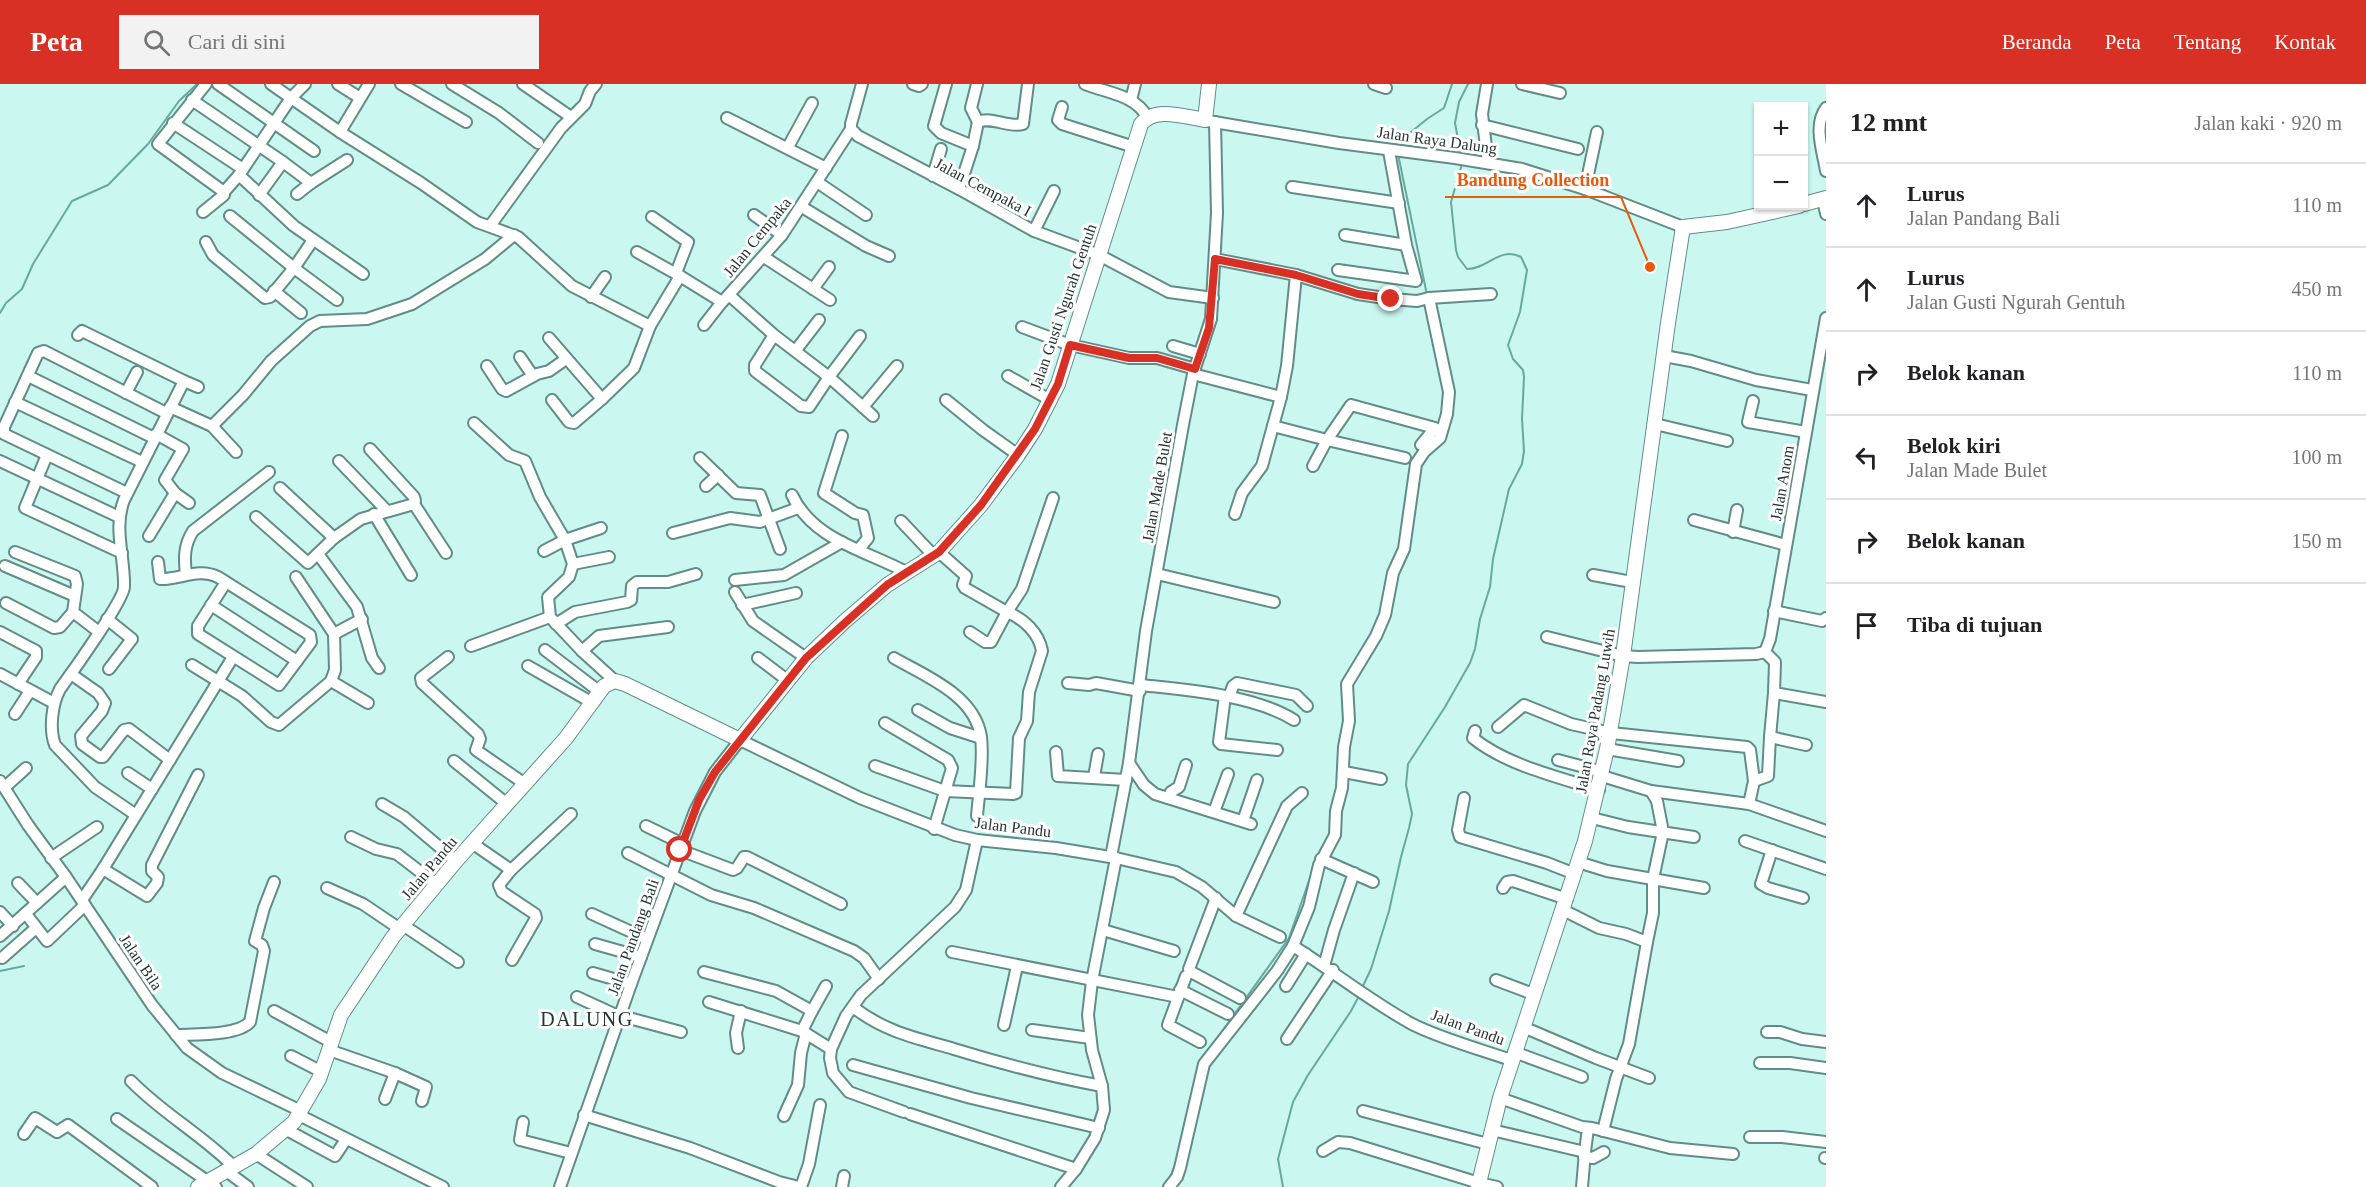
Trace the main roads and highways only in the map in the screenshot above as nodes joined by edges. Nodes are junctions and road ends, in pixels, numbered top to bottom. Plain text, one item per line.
1 (1209, 84) edge
2 (1824, 199) edge
3 (1808, 203) edge
4 (1781, 210) edge
5 (1683, 227) joint
6 (741, 738) joint
7 (207, 1185) edge
8 (1479, 1186) edge

1 - 6 main road, Jalan Gusti Ngurah Gentuh
2 - 3 main road
4 - 5 main road, Jalan Raya Dalung
5 - 8 main road, Jalan Raya Padang Luwih
6 - 7 main road, Jalan Pandu

